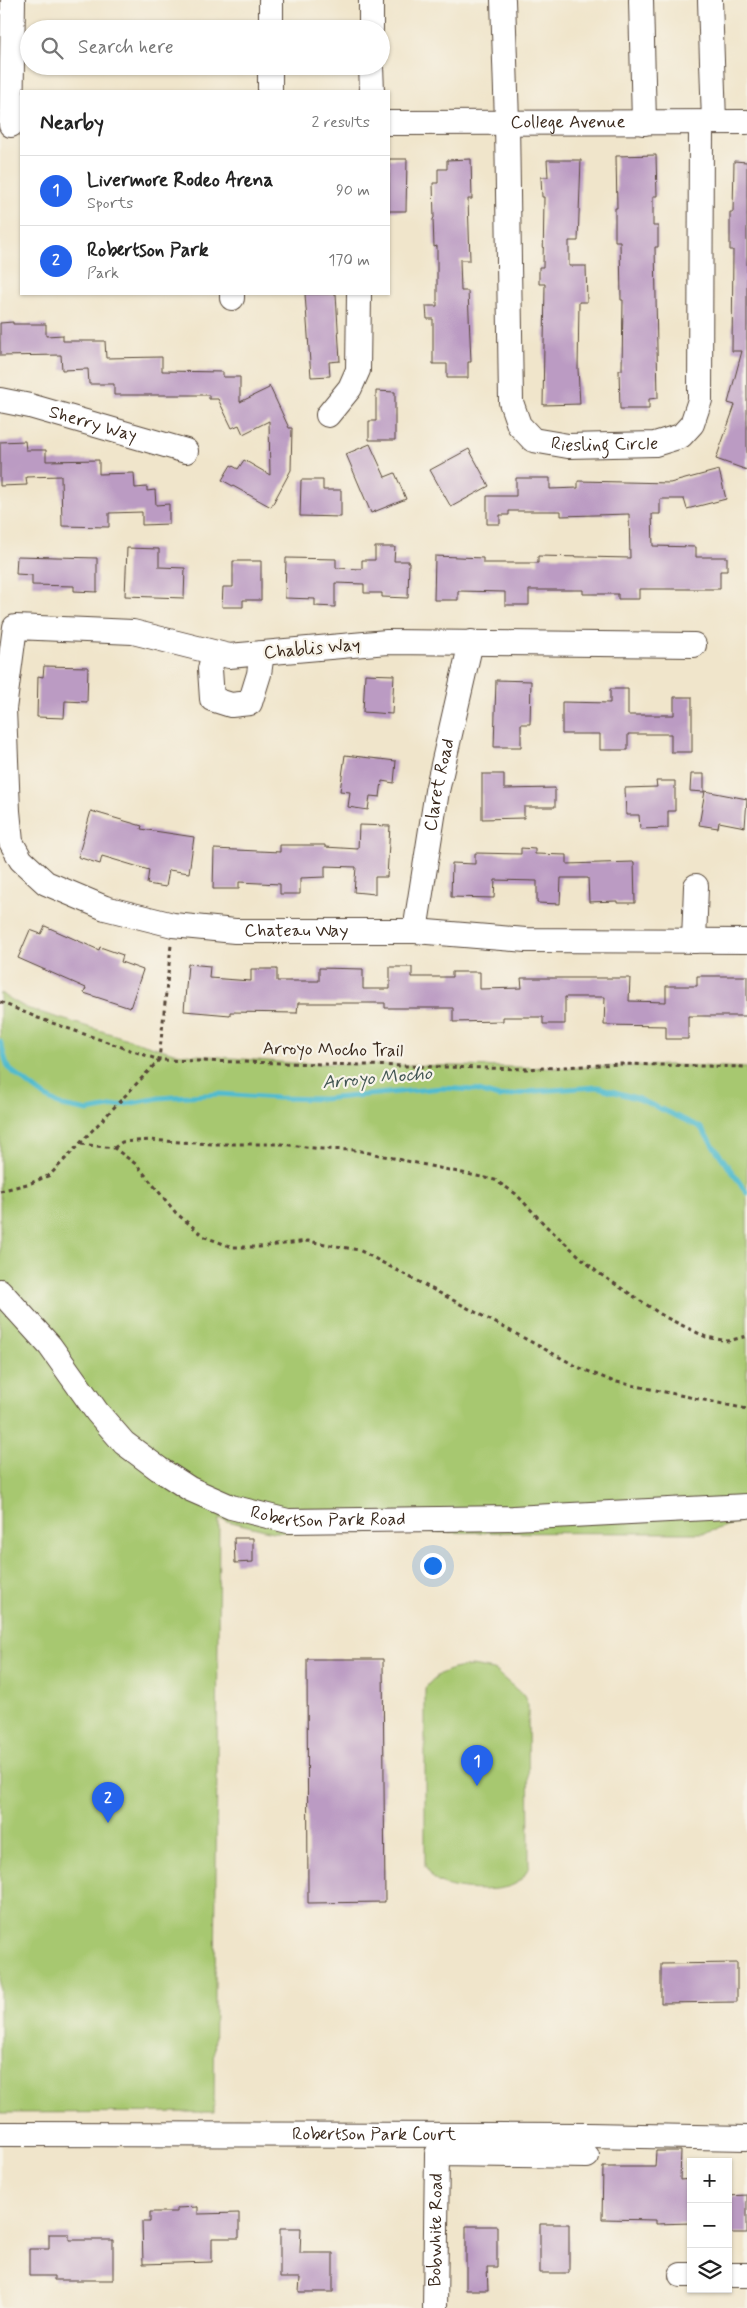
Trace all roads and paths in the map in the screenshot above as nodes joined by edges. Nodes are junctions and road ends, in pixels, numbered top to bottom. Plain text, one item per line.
1 (13, 0) edge
2 (271, 0) edge
3 (371, 0) edge
4 (502, 0) edge
5 (641, 0) edge
6 (710, 0) edge
7 (271, 20) edge
8 (371, 20) edge
9 (270, 75) edge
10 (372, 75) edge
11 (270, 90) edge
12 (372, 90) edge
13 (507, 122) junction
14 (747, 122) edge
15 (390, 123) edge
16 (644, 123) junction
17 (708, 123) junction
18 (11, 125) edge
19 (359, 295) edge
20 (0, 400) edge
21 (328, 415) dead end
22 (186, 451) dead end
23 (471, 642) junction
24 (694, 645) dead end
25 (214, 653) junction
26 (262, 653) junction
27 (2, 709) edge
28 (696, 886) dead end
29 (173, 926) junction
30 (415, 931) junction
31 (694, 941) junction
32 (747, 941) edge
33 (0, 1002) edge
34 (158, 1060) junction
35 (747, 1067) edge
36 (81, 1144) junction
37 (114, 1148) junction
38 (0, 1191) edge
39 (0, 1292) edge
40 (747, 1336) edge
41 (747, 1408) edge
42 (747, 1506) edge
43 (0, 2134) edge
44 (747, 2138) edge
45 (587, 2156) dead end
46 (732, 2275) edge
47 (747, 2275) edge
48 (435, 2308) edge

1 - 18 street
2 - 7 street
3 - 8 street
4 - 13 street, Riesling Circle
5 - 16 street
6 - 17 street, Riesling Circle
9 - 11 street
10 - 12 street
13 - 15 street, College Avenue
13 - 16 street, College Avenue
13 - 17 street, Riesling Circle
14 - 17 street, College Avenue
16 - 17 street, College Avenue
19 - 21 street
20 - 22 street, Sherry Way
23 - 24 street, Chablis Way
23 - 26 street, Chablis Way
23 - 30 street, Claret Road
25 - 26 street, Chablis Way
25 - 26 street
25 - 27 street, Chablis Way
27 - 29 street, Chateau Way
28 - 31 street
29 - 30 street, Chateau Way
29 - 34 path
30 - 31 street, Chateau Way
31 - 32 street, Chateau Way
33 - 34 path, Arroyo Mocho Trail
34 - 35 path, Arroyo Mocho Trail
34 - 36 path
36 - 37 path
36 - 38 path
37 - 40 path
37 - 41 path
39 - 42 street, Robertson Park Road
43 - 44 street, Robertson Park Court
45 - 48 street, Bobwhite Road
46 - 47 street

